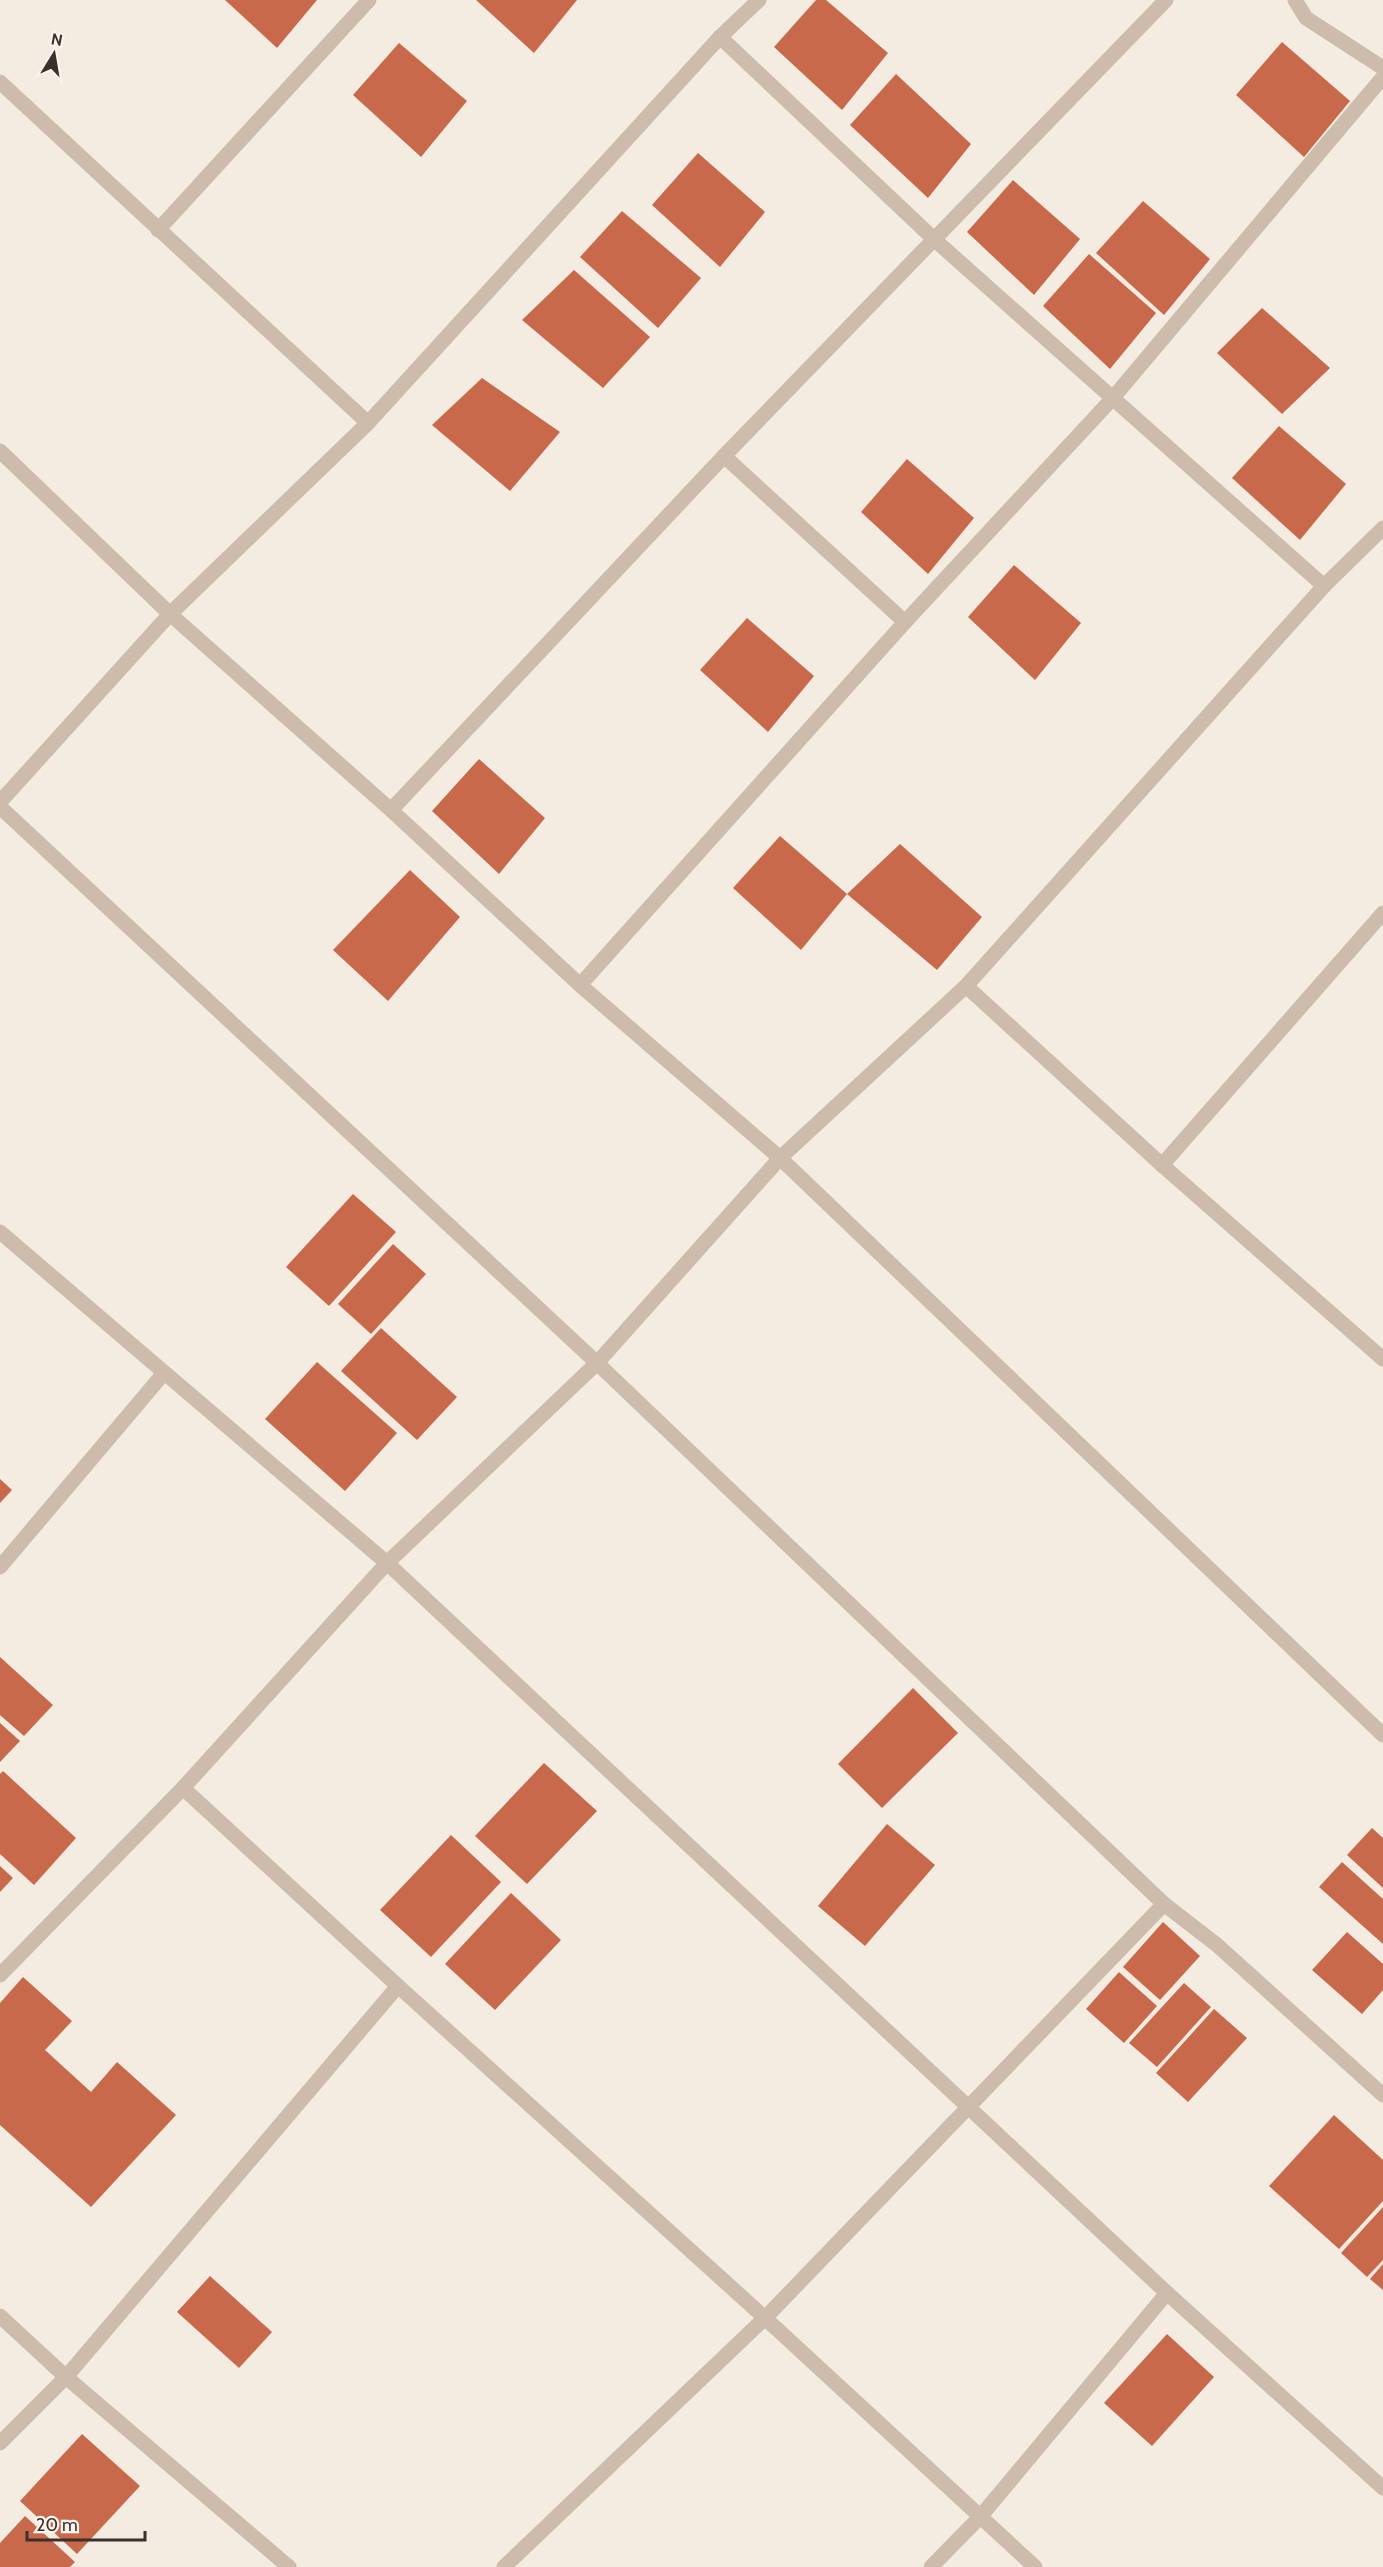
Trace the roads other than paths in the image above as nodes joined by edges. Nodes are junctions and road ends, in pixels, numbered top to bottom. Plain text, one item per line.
1 (369, 0) edge
2 (759, 0) edge
3 (1166, 0) edge
4 (1295, 0) edge
5 (720, 37) junction
6 (1383, 68) edge
7 (1383, 77) edge
8 (0, 82) edge
9 (158, 230) junction
10 (936, 241) junction
11 (1112, 399) junction
12 (368, 423) junction
13 (0, 451) edge
14 (724, 456) junction
15 (1383, 528) edge
16 (1324, 586) junction
17 (170, 614) junction
18 (905, 622) junction
19 (0, 802) edge
20 (0, 807) edge
21 (392, 810) junction
22 (1383, 913) edge
23 (580, 985) junction
24 (966, 986) junction
25 (780, 1158) junction
26 (1162, 1165) junction
27 (0, 1232) edge
28 (1383, 1359) edge
29 (597, 1363) junction
30 (164, 1373) junction
31 (387, 1563) junction
32 (0, 1567) edge
33 (1383, 1735) edge
34 (183, 1788) junction
35 (1164, 1904) junction
36 (0, 1975) edge
37 (398, 1986) junction
38 (1383, 2095) edge
39 (968, 2109) junction
40 (1167, 2294) junction
41 (0, 2316) edge
42 (765, 2318) junction
43 (66, 2377) junction
44 (0, 2443) edge
45 (1383, 2488) edge
46 (981, 2517) junction
47 (289, 2567) edge
48 (504, 2567) edge
49 (931, 2567) edge
50 (1035, 2567) edge

1 - 9 street
2 - 5 street
3 - 10 street
4 - 6 street
5 - 10 street
5 - 12 street
7 - 11 street
8 - 9 street
9 - 12 street
10 - 11 street
10 - 14 street
11 - 16 street
11 - 18 street
12 - 17 street
13 - 17 street
14 - 18 street
14 - 21 street
15 - 16 street
16 - 24 street
17 - 19 street
17 - 21 street
18 - 23 street
20 - 29 street
21 - 23 street
22 - 26 street
23 - 25 street
24 - 25 street
24 - 26 street
25 - 29 street
25 - 33 street
26 - 28 street
27 - 30 street
29 - 31 street
29 - 35 street
30 - 31 street
30 - 32 street
31 - 34 street
31 - 39 street
34 - 36 street
34 - 37 street
35 - 38 street
35 - 39 street
37 - 42 street
37 - 43 street
39 - 40 street
39 - 42 street
40 - 45 street
40 - 46 street
41 - 43 street
42 - 46 street
42 - 48 street
43 - 44 street
43 - 47 street
46 - 49 street
46 - 50 street

